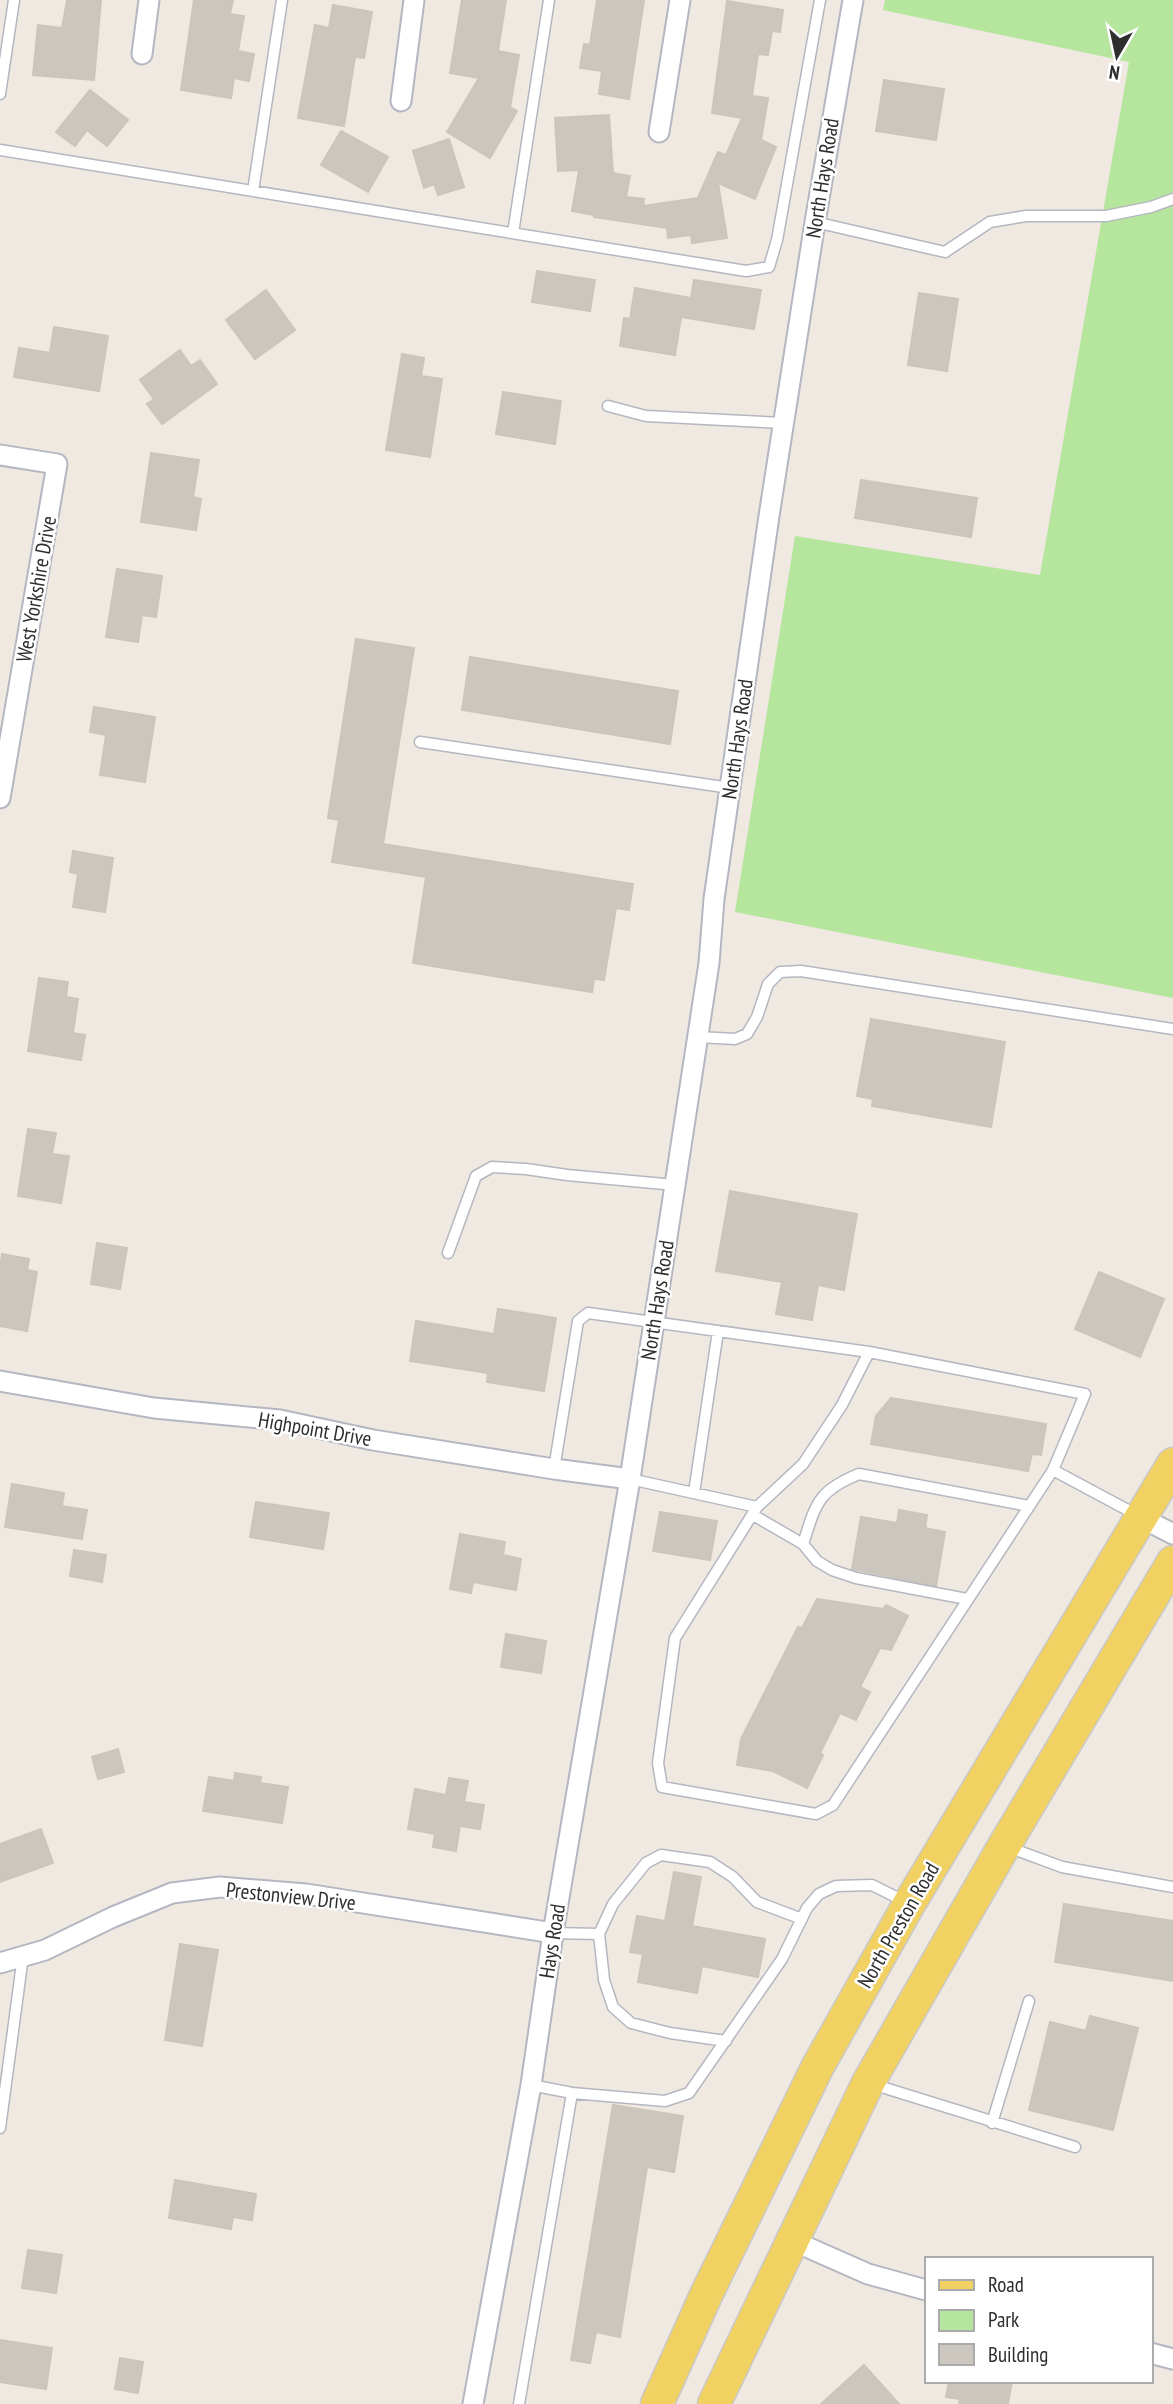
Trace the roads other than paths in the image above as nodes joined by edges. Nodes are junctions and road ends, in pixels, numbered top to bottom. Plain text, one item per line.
1 (14, 0) edge
2 (149, 0) edge
3 (282, 0) edge
4 (414, 0) edge
5 (549, 0) edge
6 (680, 0) edge
7 (820, 0) edge
8 (853, 0) edge
9 (142, 54) dead end
10 (0, 94) edge
11 (401, 101) dead end
12 (660, 132) dead end
13 (0, 150) edge
14 (253, 191) junction
15 (1173, 199) edge
16 (815, 222) junction
17 (513, 233) junction
18 (608, 406) dead end
19 (784, 423) junction
20 (0, 455) edge
21 (420, 742) dead end
22 (730, 788) junction
23 (0, 797) edge
24 (1173, 1029) edge
25 (698, 1037) junction
26 (675, 1185) junction
27 (448, 1253) dead end
28 (654, 1322) junction
29 (718, 1331) junction
30 (869, 1352) junction
31 (0, 1381) edge
32 (1173, 1464) edge
33 (554, 1469) junction
34 (1053, 1470) junction
35 (630, 1479) junction
36 (694, 1493) junction
37 (1029, 1506) junction
38 (755, 1511) junction
39 (1140, 1517) junction
40 (1173, 1534) edge
41 (803, 1544) junction
42 (1173, 1562) edge
43 (967, 1598) junction
44 (1004, 1846) junction
45 (1173, 1887) edge
46 (909, 1903) junction
47 (802, 1919) junction
48 (553, 1933) junction
49 (599, 1934) junction
50 (23, 1956) junction
51 (0, 1963) edge
52 (1029, 2001) dead end
53 (726, 2041) junction
54 (868, 2083) junction
55 (531, 2085) junction
56 (572, 2093) junction
57 (992, 2123) junction
58 (0, 2128) edge
59 (1075, 2147) dead end
60 (791, 2240) junction
61 (925, 2290) edge
62 (1152, 2354) edge
63 (1173, 2359) edge
64 (473, 2404) edge
65 (519, 2404) edge
66 (657, 2404) edge
67 (714, 2404) edge

1 - 10 lane
2 - 9 street
3 - 14 lane
4 - 11 street
5 - 17 lane
6 - 12 street
7 - 17 lane
8 - 16 street, North Hays Road
13 - 14 lane
14 - 17 lane
15 - 16 lane
16 - 19 street, North Hays Road
18 - 19 lane
19 - 22 street, North Hays Road
20 - 23 street, West Yorkshire Drive
21 - 22 lane
22 - 25 street, North Hays Road
24 - 25 lane
25 - 26 street, North Hays Road
26 - 27 lane
26 - 28 street, North Hays Road
28 - 29 lane
28 - 33 lane
28 - 35 street, North Hays Road
29 - 30 lane
29 - 36 lane
30 - 34 lane
30 - 38 lane
31 - 33 street, Highpoint Drive
32 - 39 main road, North Preston Road
33 - 35 street, Highpoint Drive
34 - 37 lane
34 - 39 lane
35 - 36 lane
35 - 48 street, Hays Road
36 - 38 lane
37 - 41 lane
37 - 43 lane
38 - 41 lane
38 - 43 lane
39 - 40 street
39 - 46 main road, North Preston Road
41 - 43 lane
42 - 44 main road
44 - 45 lane
44 - 54 main road
46 - 47 lane
46 - 66 main road, North Preston Road
47 - 49 lane
47 - 53 lane
48 - 49 lane
48 - 50 street, Prestonview Drive
48 - 55 street, Hays Road
49 - 53 lane
50 - 51 street, Prestonview Drive
50 - 58 lane
52 - 57 lane
53 - 56 lane
54 - 57 lane
54 - 60 main road
55 - 56 lane
55 - 64 street, Hays Road
56 - 65 lane
57 - 59 lane
60 - 61 street
60 - 67 main road
62 - 63 street

